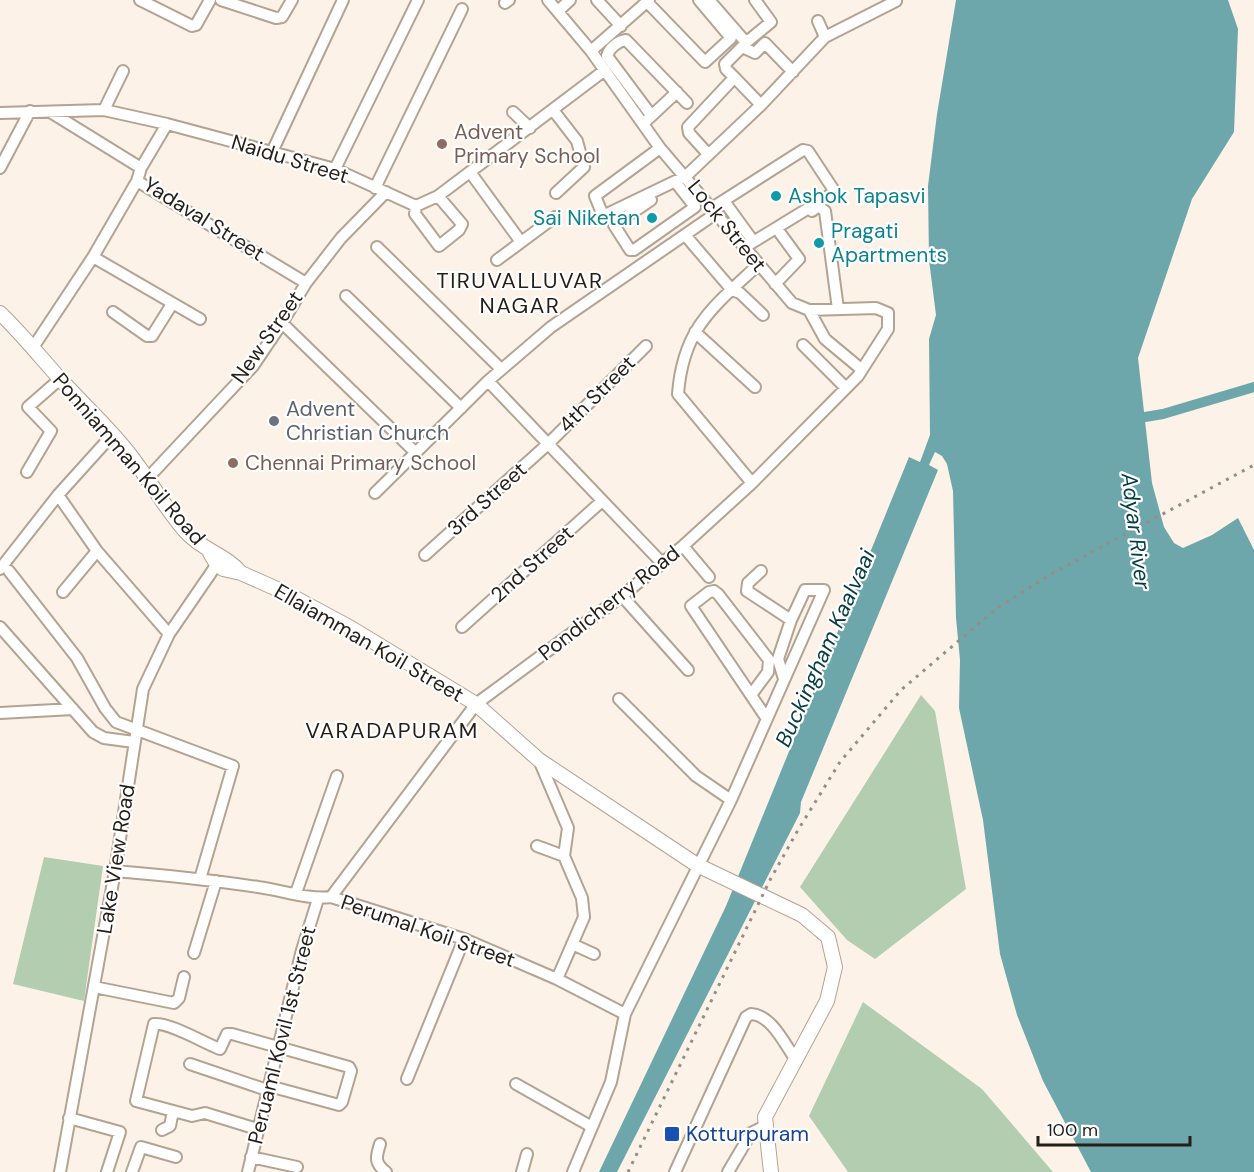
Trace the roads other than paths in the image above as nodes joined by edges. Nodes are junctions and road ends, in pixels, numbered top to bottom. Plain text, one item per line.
1 (141, 0) edge
2 (210, 0) edge
3 (220, 0) edge
4 (292, 0) edge
5 (343, 0) edge
6 (418, 0) edge
7 (548, 0) edge
8 (570, 0) edge
9 (597, 0) edge
10 (699, 0) edge
11 (710, 0) edge
12 (755, 0) edge
13 (648, 1) edge
14 (896, 1) edge
15 (462, 9) dead end
16 (558, 11) junction
17 (818, 21) dead end
18 (621, 26) junction
19 (825, 37) junction
20 (591, 51) junction
21 (123, 70) dead end
22 (605, 70) junction
23 (793, 72) junction
24 (736, 79) junction
25 (677, 92) junction
26 (687, 103) dead end
27 (760, 105) junction
28 (104, 110) junction
29 (553, 110) junction
30 (30, 111) junction
31 (513, 112) dead end
32 (0, 113) edge
33 (51, 113) junction
34 (648, 119) junction
35 (167, 124) junction
36 (530, 128) junction
37 (660, 148) junction
38 (272, 152) junction
39 (708, 154) junction
40 (0, 168) edge
41 (141, 168) junction
42 (334, 169) junction
43 (470, 172) junction
44 (684, 179) junction
45 (137, 181) junction
46 (375, 188) junction
47 (386, 192) junction
48 (556, 193) dead end
49 (438, 196) junction
50 (724, 201) junction
51 (416, 206) junction
52 (695, 207) junction
53 (712, 209) junction
54 (555, 217) dead end
55 (780, 233) junction
56 (685, 235) junction
57 (521, 242) junction
58 (377, 247) dead end
59 (750, 248) junction
60 (93, 257) junction
61 (497, 260) dead end
62 (758, 265) junction
63 (306, 283) junction
64 (775, 284) junction
65 (732, 290) junction
66 (346, 296) dead end
67 (172, 304) junction
68 (838, 309) junction
69 (809, 310) junction
70 (113, 312) dead end
71 (0, 313) edge
72 (763, 315) dead end
73 (200, 319) dead end
74 (282, 323) junction
75 (695, 332) junction
76 (803, 345) dead end
77 (34, 346) junction
78 (646, 346) dead end
79 (501, 369) junction
80 (861, 369) junction
81 (60, 379) junction
82 (488, 381) junction
83 (755, 387) dead end
84 (846, 388) junction
85 (461, 408) junction
86 (113, 434) junction
87 (549, 442) junction
88 (415, 452) junction
89 (27, 472) dead end
90 (146, 480) junction
91 (753, 483) junction
92 (375, 493) dead end
93 (58, 495) junction
94 (602, 501) junction
95 (685, 548) junction
96 (97, 551) junction
97 (425, 555) dead end
98 (213, 558) junction
99 (661, 562) junction
100 (4, 570) edge
101 (761, 571) dead end
102 (709, 577) dead end
103 (63, 592) dead end
104 (622, 596) junction
105 (791, 620) junction
106 (0, 627) edge
107 (462, 627) dead end
108 (169, 634) junction
109 (688, 670) dead end
110 (784, 679) junction
111 (751, 695) junction
112 (619, 699) dead end
113 (476, 704) junction
114 (74, 709) junction
115 (0, 713) edge
116 (767, 719) junction
117 (135, 736) junction
118 (539, 760) junction
119 (337, 776) dead end
120 (731, 800) junction
121 (537, 846) dead end
122 (564, 856) junction
123 (697, 865) junction
124 (115, 871) junction
125 (200, 879) junction
126 (216, 881) junction
127 (296, 892) junction
128 (332, 897) junction
129 (318, 899) junction
130 (464, 939) junction
131 (572, 944) junction
132 (194, 953) dead end
133 (594, 954) dead end
134 (184, 977) dead end
135 (557, 979) junction
136 (94, 987) junction
137 (625, 1014) junction
138 (279, 1047) junction
139 (796, 1060) junction
140 (190, 1064) dead end
141 (408, 1079) dead end
142 (516, 1084) dead end
143 (268, 1088) junction
144 (173, 1111) junction
145 (69, 1118) junction
146 (765, 1125) junction
147 (592, 1127) junction
148 (257, 1129) junction
149 (162, 1130) dead end
150 (380, 1144) dead end
151 (527, 1154) dead end
152 (176, 1157) dead end
153 (251, 1157) junction
154 (297, 1167) dead end
155 (60, 1172) edge
156 (107, 1172) edge
157 (132, 1172) edge
158 (248, 1172) edge
159 (386, 1172) edge
160 (522, 1172) edge
161 (573, 1172) edge
162 (675, 1172) edge
163 (728, 1172) edge
164 (771, 1172) edge

1 - 2 street
3 - 4 street
5 - 38 street
6 - 42 street
7 - 16 street, Lock Street
8 - 16 street
9 - 18 street
10 - 13 street
11 - 12 street
13 - 18 street
14 - 19 street
15 - 46 street
16 - 20 street, Lock Street
17 - 19 street
18 - 20 street
19 - 23 street
20 - 22 street, Lock Street
21 - 28 street
22 - 29 street
22 - 34 street, Lock Street
23 - 24 street
23 - 27 street
24 - 27 street
24 - 39 street
25 - 26 street
25 - 34 street
25 - 34 street
27 - 39 street
28 - 33 street, Naidu Street
28 - 35 street, Naidu Street
29 - 36 street
29 - 48 street
30 - 32 street, Naidu Street
30 - 33 street, Naidu Street
30 - 40 street
31 - 36 street
33 - 41 street, Yadaval Street
34 - 37 street, Lock Street
35 - 38 street, Naidu Street
35 - 41 street
36 - 43 street
37 - 44 street, Lock Street
37 - 44 street
38 - 42 street, Naidu Street
39 - 44 street
41 - 45 street, Yadaval Street
42 - 46 street, Naidu Street
43 - 49 street
43 - 57 street
44 - 52 street
44 - 52 street
44 - 53 street, Lock Street
45 - 60 street
45 - 63 street, Yadaval Street
46 - 47 street, Naidu Street
47 - 51 street, Naidu Street
47 - 63 street, New Street
49 - 51 street
49 - 51 street
50 - 53 street
50 - 59 street
50 - 59 street
52 - 53 street
53 - 56 street
53 - 59 street, Lock Street
54 - 57 street
55 - 59 street
55 - 64 street
55 - 68 street
56 - 65 street
56 - 79 street
57 - 61 street
58 - 79 street
59 - 62 street, Lock Street
60 - 67 street
60 - 77 street
62 - 64 street, Lock Street
62 - 65 street
63 - 74 street, New Street
64 - 69 street, Lock Street
65 - 72 street
65 - 75 street
66 - 85 street
67 - 70 street
67 - 73 street
68 - 69 street
68 - 80 street, Pondicherry Road
69 - 80 street
71 - 77 street, Ponniamman Koil Road
74 - 88 street
74 - 90 street, New Street
75 - 83 street
75 - 91 street
76 - 84 street
77 - 81 street, Ponniamman Koil Road
78 - 87 street, 4th Street
79 - 82 street
80 - 84 street, Pondicherry Road
81 - 86 street, Ponniamman Koil Road
81 - 89 street
82 - 85 street
82 - 87 street
84 - 91 street, Pondicherry Road
85 - 88 street
86 - 90 street, Ponniamman Koil Road
86 - 93 street
87 - 94 street
87 - 97 street, 3rd Street
88 - 92 street
90 - 98 street, Ponniamman Koil Road
91 - 95 street, Pondicherry Road
93 - 96 street
93 - 100 street
94 - 99 street
94 - 107 street, 2nd Street
95 - 99 street, Pondicherry Road
95 - 102 street
96 - 103 street
96 - 108 street
98 - 108 street, Lake View Road
98 - 113 street, Ellaiamman Koil Street
99 - 104 street, Pondicherry Road
100 - 117 street
101 - 105 street
104 - 109 street
104 - 113 street, Pondicherry Road
105 - 110 street
105 - 110 street
106 - 114 street
108 - 117 street, Lake View Road
110 - 116 street
111 - 111 street
111 - 116 street
112 - 120 street
113 - 118 street, Ellaiamman Koil Street
113 - 128 street, Pondicherry Road
114 - 115 street
114 - 117 street
116 - 120 street
117 - 124 street, Lake View Road
117 - 125 street
118 - 122 street
118 - 123 street, Ellaiamman Koil Street
119 - 127 street
120 - 123 street
121 - 122 street
122 - 131 street
123 - 137 street
123 - 139 street, Ellaiamman Koil Street
124 - 125 street, Perumal Koil Street
124 - 136 street, Lake View Road
125 - 126 street, Perumal Koil Street
126 - 127 street, Perumal Koil Street
126 - 132 street
127 - 129 street, Perumal Koil Street
128 - 129 street, Perumal Koil Street
128 - 130 street, Perumal Koil Street
129 - 138 street, Peruaml Kovil 1st Street
130 - 135 street, Perumal Koil Street
130 - 141 street
131 - 133 street
131 - 135 street
134 - 136 street
135 - 137 street, Perumal Koil Street
136 - 145 street, Lake View Road
137 - 147 street
138 - 143 street, Peruaml Kovil 1st Street
138 - 143 street
138 - 144 street
139 - 146 street, Ellaiamman Koil Street
139 - 162 street
140 - 143 street
142 - 147 street
143 - 148 street, Peruaml Kovil 1st Street
144 - 148 street
144 - 149 street
145 - 155 street, Lake View Road
145 - 156 street
146 - 163 street
146 - 164 street
147 - 161 street
148 - 153 street, Peruaml Kovil 1st Street
150 - 159 street
151 - 160 street
152 - 157 street
153 - 154 street
153 - 158 street, Peruaml Kovil 1st Street

